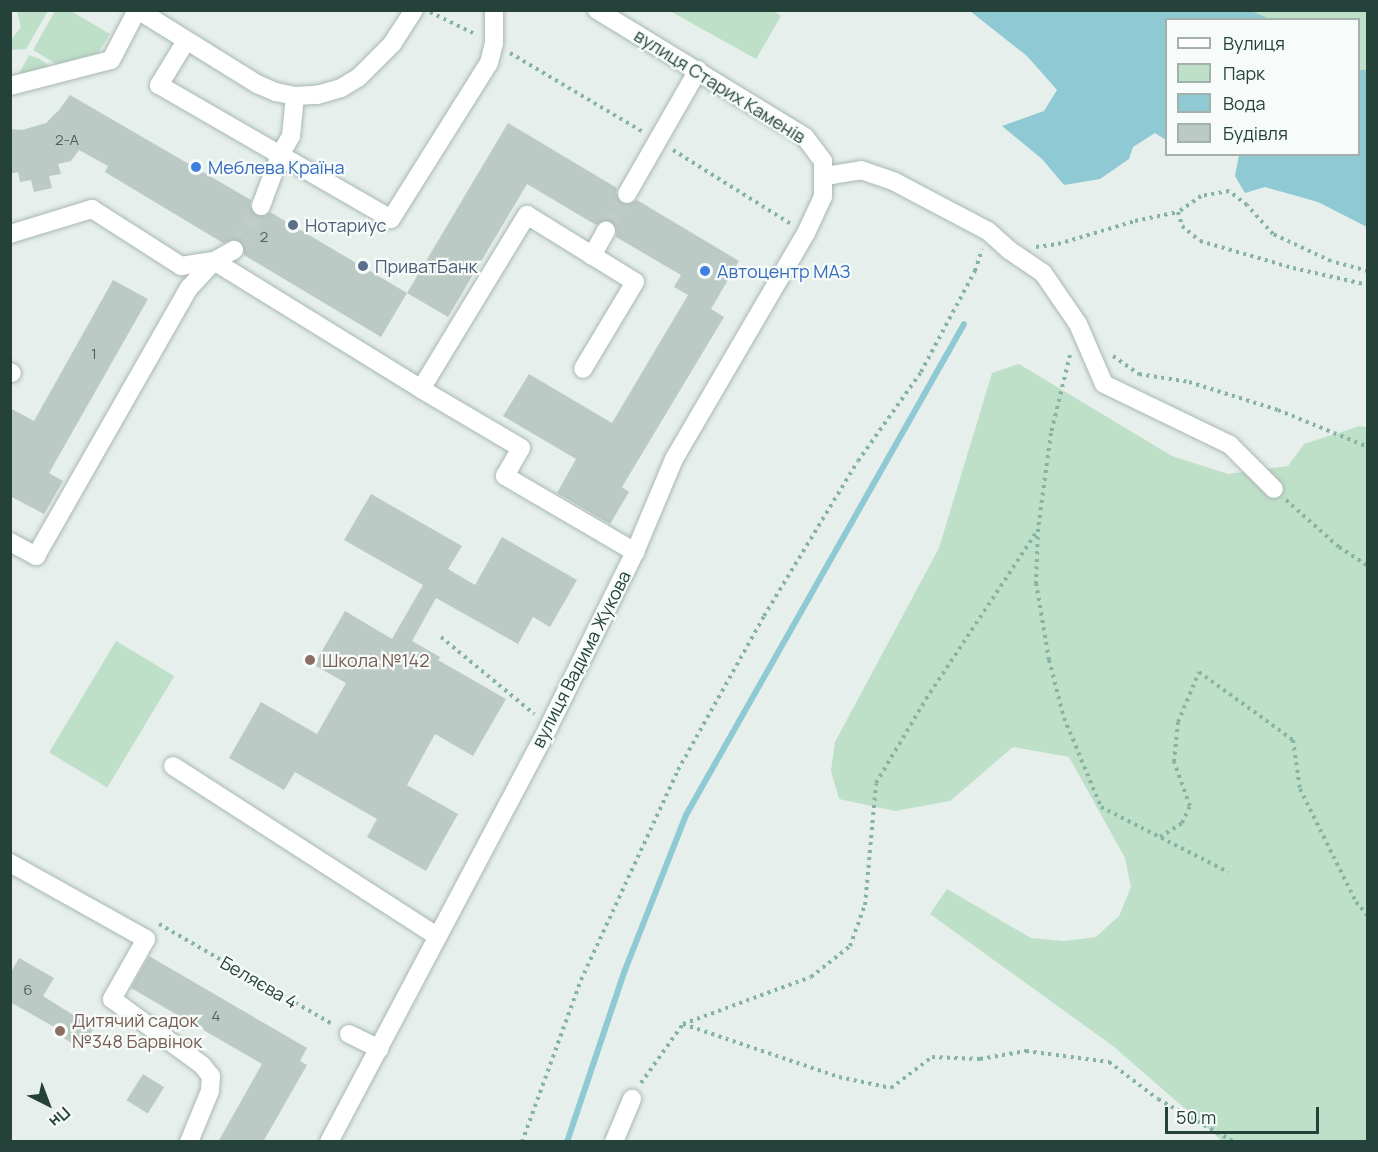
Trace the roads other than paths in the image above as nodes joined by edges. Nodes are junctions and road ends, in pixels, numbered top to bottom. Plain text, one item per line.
1 (138, 10) edge
2 (414, 10) edge
3 (494, 10) edge
4 (597, 10) edge
5 (186, 41) junction
6 (698, 70) junction
7 (10, 86) edge
8 (295, 96) junction
9 (280, 155) junction
10 (825, 176) junction
11 (627, 194) tunnel mouth
12 (261, 206) tunnel mouth
13 (606, 231) tunnel mouth
14 (10, 234) edge
15 (234, 250) tunnel mouth
16 (592, 256) junction
17 (214, 261) junction
18 (583, 369) dead end
19 (421, 389) junction
20 (1274, 489) road end
21 (10, 542) edge
22 (634, 552) junction
23 (173, 766) dead end
24 (10, 863) edge
25 (437, 936) junction
26 (349, 1034) road end
27 (380, 1049) junction
28 (632, 1099) road end
29 (189, 1142) edge
30 (329, 1142) edge
31 (614, 1142) edge

1 - 5 street
1 - 7 street
2 - 8 street
3 - 9 street
4 - 6 street, вулиця Старих Каменів
5 - 8 street
5 - 9 street
6 - 10 street, вулиця Старих Каменів
6 - 11 street
8 - 9 street
9 - 12 street
10 - 20 street
10 - 22 street, вулиця Вадима Жукова
13 - 16 street
14 - 17 street
15 - 17 street
16 - 18 street
16 - 19 street
17 - 19 street
17 - 21 street
19 - 22 street
22 - 25 street, вулиця Вадима Жукова
23 - 25 street
24 - 29 street
25 - 27 street, вулиця Вадима Жукова
26 - 27 street
27 - 30 street, вулиця Вадима Жукова
28 - 31 street

